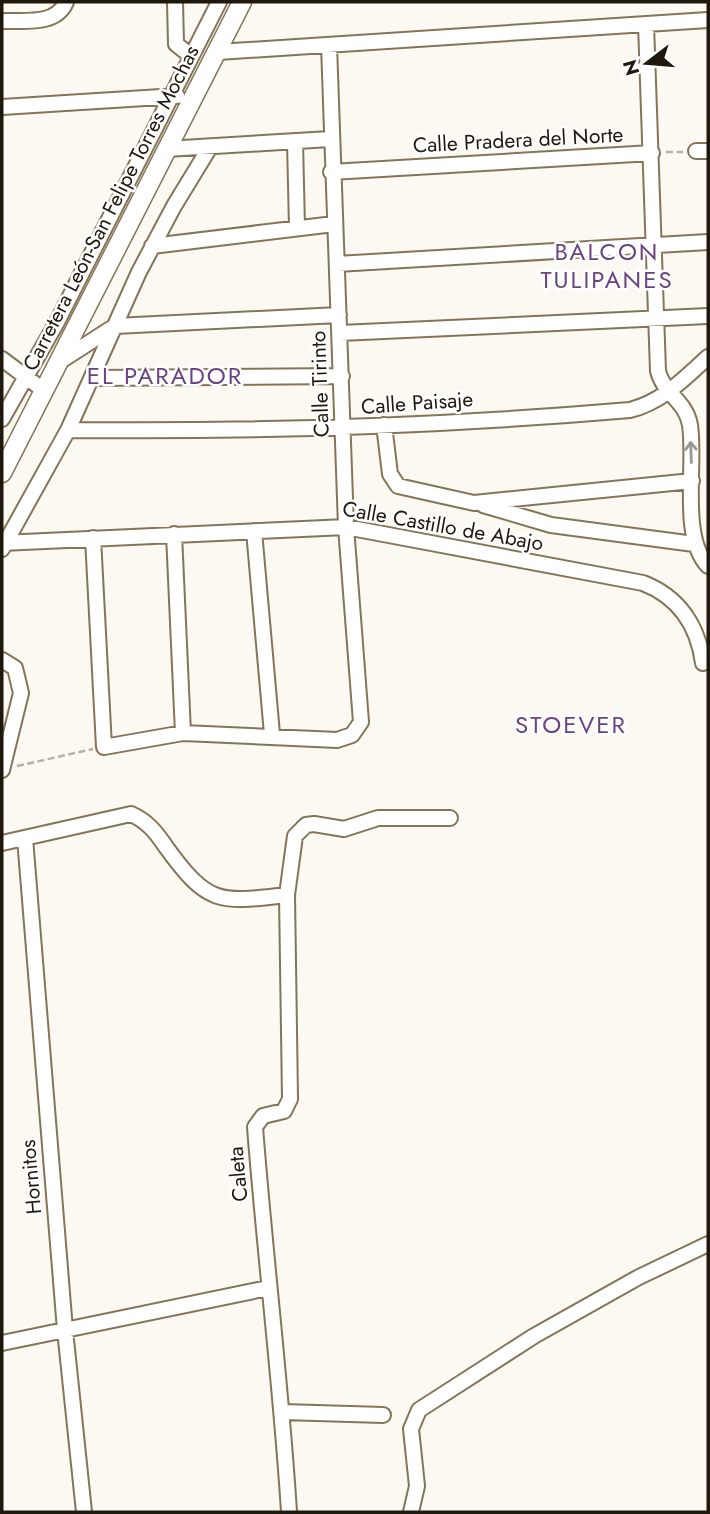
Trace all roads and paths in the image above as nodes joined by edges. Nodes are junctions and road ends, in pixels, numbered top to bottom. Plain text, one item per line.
1 (66, 2) edge
2 (175, 2) edge
3 (219, 2) edge
4 (242, 2) edge
5 (708, 20) edge
6 (2, 21) edge
7 (646, 24) junction
8 (328, 45) junction
9 (218, 52) junction
10 (191, 56) junction
11 (196, 95) junction
12 (171, 96) junction
13 (2, 107) edge
14 (330, 139) junction
15 (295, 141) junction
16 (210, 147) junction
17 (166, 149) junction
18 (702, 151) edge
19 (652, 153) junction
20 (331, 172) junction
21 (334, 224) junction
22 (297, 228) junction
23 (708, 242) edge
24 (653, 245) junction
25 (152, 246) junction
26 (337, 264) junction
27 (339, 316) junction
28 (708, 316) edge
29 (656, 317) junction
30 (115, 326) junction
31 (340, 333) junction
32 (708, 357) edge
33 (2, 359) edge
34 (55, 365) junction
35 (26, 375) junction
36 (342, 376) junction
37 (93, 378) junction
38 (42, 389) junction
39 (673, 389) junction
40 (2, 419) edge
41 (384, 425) junction
42 (342, 428) junction
43 (68, 430) junction
44 (2, 473) edge
45 (692, 481) junction
46 (471, 502) junction
47 (346, 527) junction
48 (254, 531) junction
49 (174, 534) junction
50 (93, 538) junction
51 (694, 544) junction
52 (3, 545) edge
53 (708, 566) edge
54 (2, 660) edge
55 (703, 663) dead end
56 (183, 733) junction
57 (272, 734) junction
58 (104, 747) junction
59 (3, 770) edge
60 (450, 818) dead end
61 (25, 838) junction
62 (2, 843) edge
63 (288, 895) junction
64 (708, 1244) edge
65 (268, 1288) junction
66 (65, 1330) junction
67 (2, 1343) edge
68 (283, 1412) junction
69 (383, 1415) dead end
70 (84, 1512) edge
71 (289, 1512) edge
72 (411, 1512) edge

1 - 6 street
2 - 10 street
3 - 10 street
4 - 9 main road, Carretera León-San Felipe Torres Mochas
5 - 7 street
7 - 8 street
7 - 19 street
8 - 9 street
8 - 14 street, Calle Tirinto
9 - 11 main road, Carretera León-San Felipe Torres Mochas
10 - 12 street
11 - 12 street
11 - 17 main road, Carretera León-San Felipe Torres Mochas
12 - 13 street
12 - 35 street
14 - 15 street
14 - 20 street, Calle Tirinto
15 - 16 street
15 - 22 street
16 - 17 street
16 - 25 street
17 - 34 main road, Carretera León-San Felipe Torres Mochas
18 - 19 path, Calle Pradera del Norte
19 - 20 street, Calle Pradera del Norte
19 - 24 street
20 - 21 street, Calle Tirinto
21 - 22 street
21 - 26 street, Calle Tirinto
22 - 25 street
23 - 24 street
24 - 26 street
24 - 29 street
25 - 30 street
26 - 27 street, Calle Tirinto
27 - 30 street
27 - 31 street, Calle Tirinto
28 - 29 street
29 - 31 street
29 - 39 street
30 - 34 street
30 - 37 street
31 - 36 street, Calle Tirinto
32 - 39 street, Calle Paisaje
33 - 35 street
34 - 38 main road, Carretera León-San Felipe Torres Mochas
35 - 38 street
35 - 40 street
36 - 37 street
36 - 42 street, Calle Tirinto
37 - 43 street
38 - 44 main road, Carretera León-San Felipe Torres Mochas
39 - 41 street, Calle Paisaje
45 -> 39 street
41 - 42 street, Calle Paisaje
41 - 46 street
42 - 43 street, Calle Paisaje
42 - 47 street, Calle Tirinto
43 - 52 street
45 - 46 street
45 - 51 street
46 - 51 street
47 - 48 street, Calle Castillo de Abajo
47 - 55 street, Calle Castillo de Abajo
47 - 57 street, Calle Tirinto
48 - 49 street, Calle Castillo de Abajo
48 - 57 street
49 - 50 street, Calle Castillo de Abajo
49 - 56 street
50 - 52 street, Calle Castillo de Abajo
50 - 58 street
51 - 53 street
54 - 59 street
56 - 57 street
56 - 58 street
58 - 59 path
60 - 63 street, Caleta
61 - 62 street
61 - 63 street
61 - 66 street, Hornitos
63 - 65 street, Caleta
64 - 72 street
65 - 66 street
65 - 68 street, Caleta
66 - 67 street
66 - 70 street, Hornitos
68 - 69 street
68 - 71 street, Caleta

